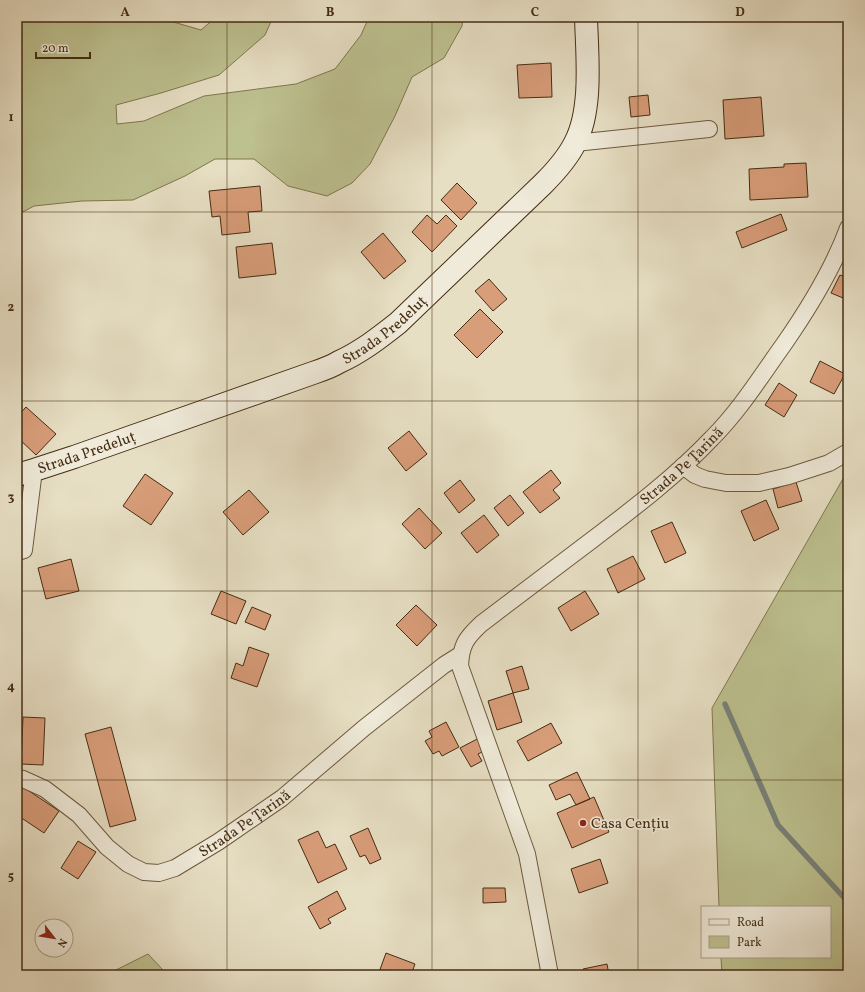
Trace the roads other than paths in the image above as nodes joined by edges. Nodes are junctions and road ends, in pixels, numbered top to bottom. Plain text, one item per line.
1 (586, 17) edge
2 (709, 129) dead end
3 (575, 143) junction
4 (848, 228) edge
5 (848, 452) edge
6 (683, 466) junction
7 (26, 472) edge
8 (17, 552) edge
9 (460, 655) junction
10 (17, 778) edge
11 (550, 975) edge

1 - 3 main road, Strada Predeluț
2 - 3 street
3 - 7 main road, Strada Predeluț
4 - 6 street, Strada Pe Țarină
5 - 6 street
6 - 9 street, Strada Pe Țarină
7 - 8 street
9 - 10 street, Strada Pe Țarină
9 - 11 street

